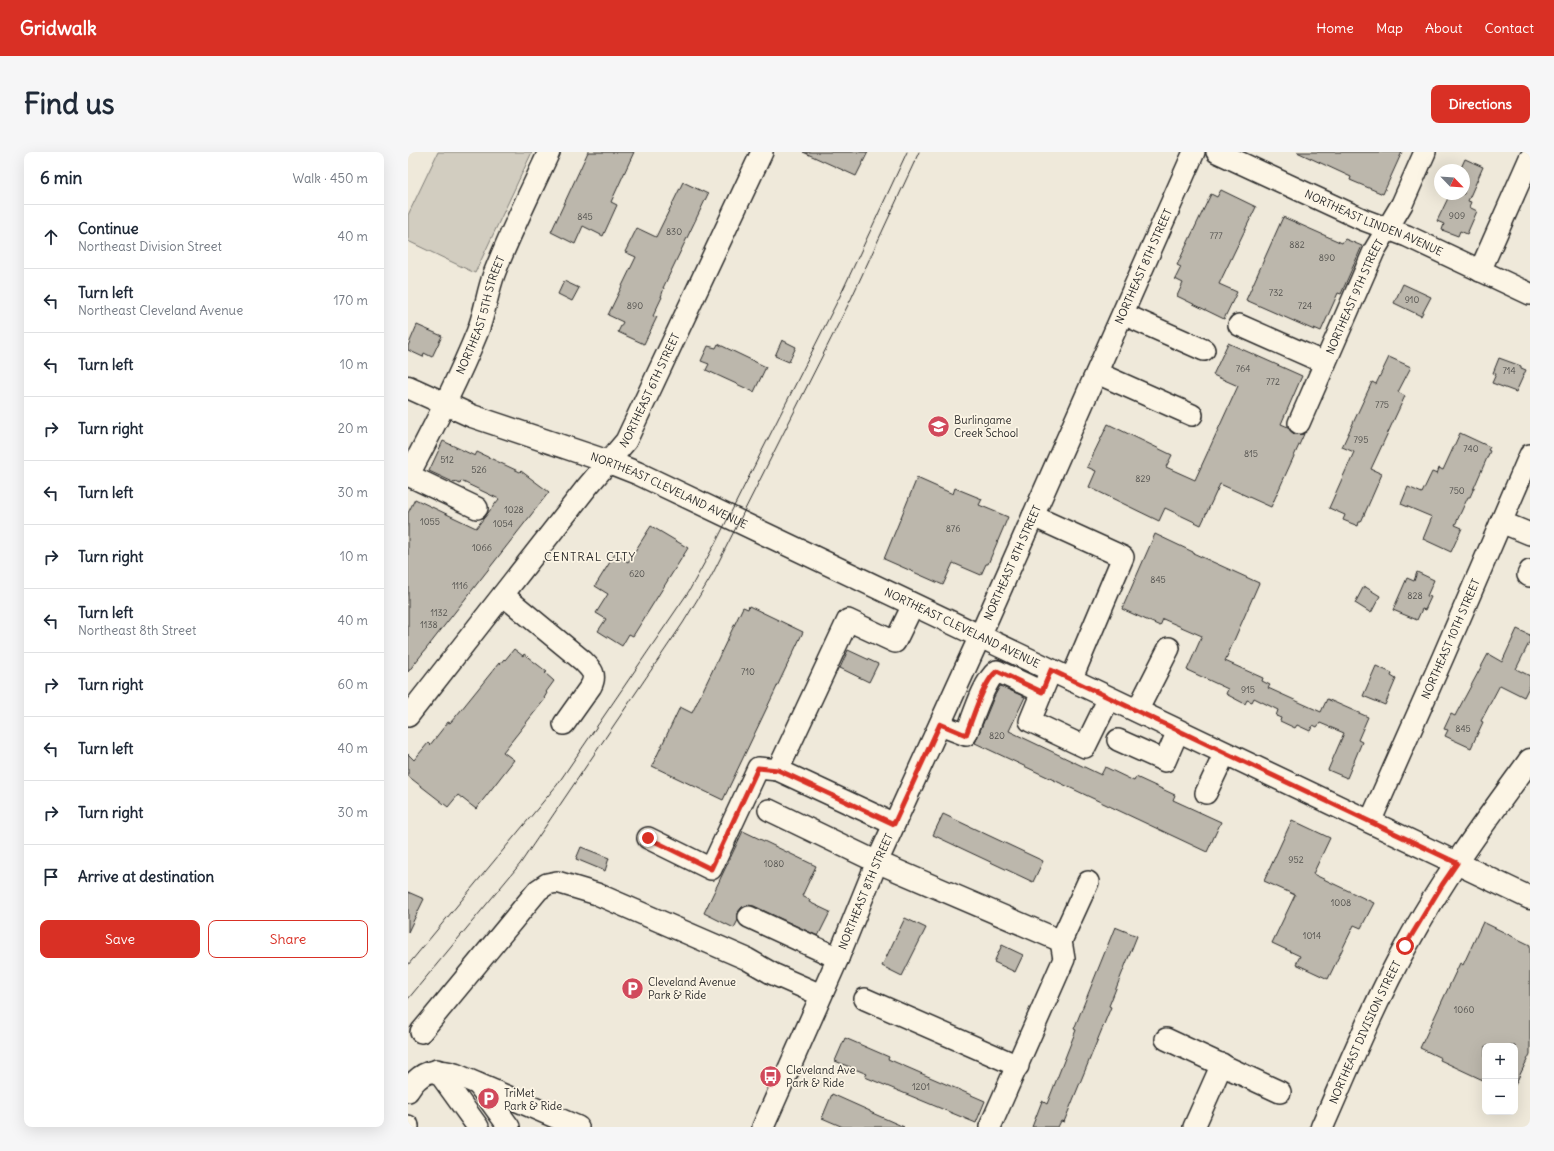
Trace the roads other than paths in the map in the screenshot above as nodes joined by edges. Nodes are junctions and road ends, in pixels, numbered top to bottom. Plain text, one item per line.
1 (549, 152) edge
2 (762, 152) edge
3 (1194, 152) edge
4 (1217, 152) edge
5 (1424, 152) edge
6 (1530, 158) edge
7 (1388, 229) junction
8 (1480, 271) junction
9 (1530, 294) edge
10 (1123, 314) junction
11 (1239, 325) dead end
12 (1204, 350) dead end
13 (1325, 363) junction
14 (1097, 373) junction
15 (408, 387) edge
16 (444, 404) junction
17 (1192, 415) dead end
18 (1299, 423) dead end
19 (1530, 455) edge
20 (609, 462) junction
21 (408, 476) edge
22 (477, 508) dead end
23 (1033, 516) junction
24 (1501, 522) junction
25 (1530, 534) edge
26 (1530, 572) edge
27 (1530, 576) edge
28 (503, 595) junction
29 (913, 605) junction
30 (980, 636) junction
31 (1169, 648) dead end
32 (1051, 670) junction
33 (1071, 680) junction
34 (1042, 692) junction
35 (1109, 698) junction
36 (1135, 710) junction
37 (408, 716) edge
38 (564, 724) dead end
39 (940, 724) junction
40 (1178, 731) junction
41 (1118, 740) junction
42 (1085, 747) junction
43 (1225, 753) junction
44 (1530, 760) edge
45 (778, 770) junction
46 (1206, 793) dead end
47 (769, 810) dead end
48 (1370, 822) junction
49 (894, 824) junction
50 (648, 838) dead end
51 (877, 862) junction
52 (1457, 863) junction
53 (1088, 882) dead end
54 (1530, 898) edge
55 (749, 917) dead end
56 (1061, 941) junction
57 (838, 958) junction
58 (821, 995) junction
59 (865, 999) dead end
60 (421, 1032) dead end
61 (1166, 1039) dead end
62 (1222, 1064) junction
63 (1018, 1066) junction
64 (446, 1072) junction
65 (478, 1084) junction
66 (408, 1091) edge
67 (1280, 1092) dead end
68 (501, 1094) junction
69 (561, 1124) edge
70 (478, 1127) edge
71 (493, 1127) edge
72 (509, 1127) edge
73 (525, 1127) edge
74 (763, 1127) edge
75 (990, 1127) edge
76 (1194, 1127) edge
77 (1322, 1127) edge

1 - 16 street, NORTHEAST 5TH STREET
2 - 20 street, NORTHEAST 6TH STREET
3 - 10 street, NORTHEAST 8TH STREET
4 - 7 street, NORTHEAST LINDEN AVENUE
5 - 7 street, NORTHEAST 9TH STREET
6 - 8 street
7 - 8 street, NORTHEAST LINDEN AVENUE
7 - 13 street, NORTHEAST 9TH STREET
8 - 9 street, NORTHEAST LINDEN AVENUE
10 - 12 street
10 - 14 street, NORTHEAST 8TH STREET
11 - 13 street
13 - 18 street, NORTHEAST 9TH STREET
14 - 17 street
14 - 23 street, NORTHEAST 8TH STREET
15 - 16 main road, NORTHEAST CLEVELAND AVENUE
16 - 20 main road, NORTHEAST CLEVELAND AVENUE
16 - 21 street, NORTHEAST 5TH STREET
19 - 24 street, NORTHEAST 10TH STREET
20 - 28 street, NORTHEAST 6TH STREET
20 - 29 main road, NORTHEAST CLEVELAND AVENUE
21 - 22 street
23 - 30 street, NORTHEAST 8TH STREET
23 - 33 street
24 - 25 street
24 - 48 street, NORTHEAST 10TH STREET
26 - 27 street
28 - 37 street, NORTHEAST 6TH STREET
28 - 38 street
29 - 30 main road, NORTHEAST CLEVELAND AVENUE
29 - 45 street
30 - 32 main road, NORTHEAST CLEVELAND AVENUE
30 - 39 street, NORTHEAST 8TH STREET
31 - 36 street
32 - 33 main road, NORTHEAST CLEVELAND AVENUE
32 - 34 street
33 - 35 main road, NORTHEAST CLEVELAND AVENUE
34 - 39 street
34 - 42 street
35 - 36 main road, NORTHEAST CLEVELAND AVENUE
35 - 42 street
36 - 40 main road, NORTHEAST CLEVELAND AVENUE
36 - 41 street
39 - 49 street, NORTHEAST 8TH STREET
40 - 41 street
40 - 43 main road, NORTHEAST CLEVELAND AVENUE
41 - 42 street
43 - 46 street
43 - 48 main road, NORTHEAST CLEVELAND AVENUE
44 - 52 main road, NORTHEAST DIVISION STREET
45 - 49 street
45 - 50 street
47 - 51 street
48 - 52 main road, NORTHEAST CLEVELAND AVENUE
49 - 51 street, NORTHEAST 8TH STREET
51 - 56 street
51 - 57 street, NORTHEAST 8TH STREET
52 - 54 main road, NORTHEAST CLEVELAND AVENUE
52 - 77 main road, NORTHEAST DIVISION STREET
53 - 56 street
55 - 57 street
56 - 63 street
57 - 58 street, NORTHEAST 8TH STREET
58 - 60 street
58 - 74 street, NORTHEAST 8TH STREET
59 - 63 street
61 - 62 street
62 - 67 street
62 - 76 street
63 - 75 street
64 - 65 street
64 - 66 street
64 - 70 street
64 - 71 street
65 - 68 street
65 - 72 street
68 - 69 street
68 - 73 street

